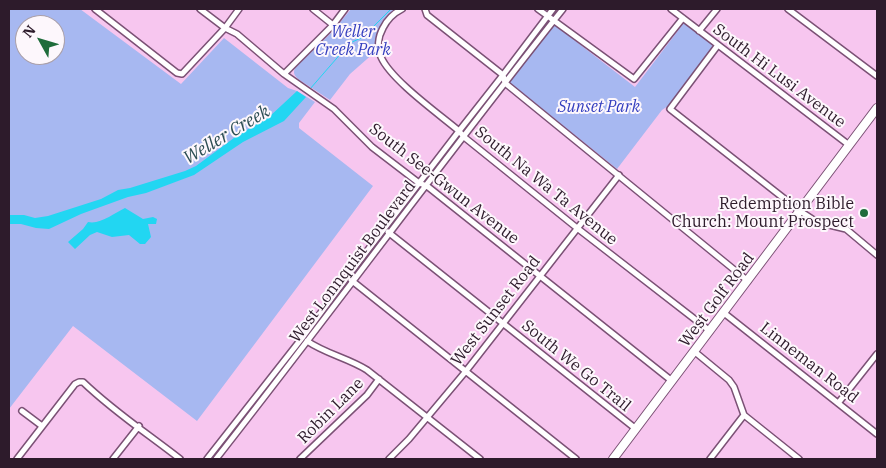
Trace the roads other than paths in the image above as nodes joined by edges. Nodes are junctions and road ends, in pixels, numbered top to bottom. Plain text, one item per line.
1 (95, 9) edge
2 (200, 9) edge
3 (239, 9) edge
4 (312, 9) edge
5 (345, 9) edge
6 (402, 9) edge
7 (425, 9) edge
8 (538, 9) edge
9 (553, 9) edge
10 (563, 9) edge
11 (671, 9) edge
12 (717, 9) edge
13 (788, 9) edge
14 (547, 16) junction
15 (683, 18) junction
16 (553, 21) junction
17 (332, 25) junction
18 (225, 28) junction
19 (699, 31) junction
20 (718, 45) junction
21 (284, 74) junction
22 (504, 75) junction
23 (877, 76) edge
24 (504, 83) junction
25 (877, 108) edge
26 (459, 131) junction
27 (464, 137) junction
28 (849, 146) junction
29 (618, 175) junction
30 (419, 183) junction
31 (426, 186) junction
32 (800, 211) junction
33 (384, 228) junction
34 (577, 228) junction
35 (390, 233) junction
36 (877, 255) edge
37 (540, 276) junction
38 (346, 277) junction
39 (353, 281) junction
40 (748, 281) junction
41 (724, 313) junction
42 (503, 323) junction
43 (710, 331) junction
44 (302, 338) junction
45 (308, 342) junction
46 (695, 352) junction
47 (877, 354) edge
48 (466, 371) junction
49 (379, 379) junction
50 (672, 381) junction
51 (839, 402) junction
52 (22, 411) dead end
53 (744, 414) junction
54 (427, 418) junction
55 (42, 426) junction
56 (138, 426) junction
57 (636, 429) junction
58 (877, 434) edge
59 (476, 458) edge
60 (17, 459) edge
61 (113, 459) edge
62 (180, 459) edge
63 (207, 459) edge
64 (216, 459) edge
65 (300, 459) edge
66 (389, 459) edge
67 (576, 459) edge
68 (613, 459) edge
69 (710, 459) edge
70 (799, 459) edge

1 - 18 street
2 - 18 street, South See-Gwun Avenue
3 - 18 street
4 - 17 street
5 - 17 street
6 - 26 street, South Na Wa Ta Avenue
7 - 22 street
8 - 14 street
9 - 14 street, West Lonnquist Boulevard
10 - 16 street, West Lonnquist Boulevard
11 - 15 street, South Hi Lusi Avenue
12 - 19 street
13 - 23 street
14 - 16 street
14 - 22 street, West Lonnquist Boulevard
15 - 16 street
15 - 19 street, South Hi Lusi Avenue
16 - 24 street, West Lonnquist Boulevard
17 - 21 street
18 - 21 street, South See-Gwun Avenue
19 - 20 street, South Hi Lusi Avenue
20 - 28 street, South Hi Lusi Avenue
20 - 32 street
21 - 30 street, South See-Gwun Avenue
22 - 24 street
22 - 26 street, West Lonnquist Boulevard
24 - 27 street, West Lonnquist Boulevard
24 - 29 street
25 - 28 main road, West Golf Road
26 - 27 street, South Na Wa Ta Avenue
26 - 30 street, West Lonnquist Boulevard
27 - 31 street, West Lonnquist Boulevard
27 - 34 street, South Na Wa Ta Avenue
28 - 32 main road, West Golf Road
29 - 34 street, West Sunset Road
29 - 40 street
30 - 31 street, South See-Gwun Avenue
30 - 33 street, West Lonnquist Boulevard
31 - 35 street, West Lonnquist Boulevard
31 - 37 street, South See-Gwun Avenue
32 - 36 street
32 - 40 main road, West Golf Road
33 - 35 street, South We Go Trail
33 - 38 street, West Lonnquist Boulevard
34 - 37 street, West Sunset Road
34 - 43 street, South Na Wa Ta Avenue
35 - 39 street, West Lonnquist Boulevard
35 - 42 street, South We Go Trail
37 - 42 street, West Sunset Road
37 - 50 street, South See-Gwun Avenue
38 - 39 street
38 - 44 street, West Lonnquist Boulevard
39 - 45 street, West Lonnquist Boulevard
39 - 48 street
40 - 41 main road, West Golf Road
41 - 43 main road, West Golf Road
41 - 51 street, Linneman Road
42 - 48 street, West Sunset Road
42 - 57 street, South We Go Trail
43 - 46 main road, West Golf Road
44 - 45 street
44 - 63 street, West Lonnquist Boulevard
45 - 49 street
45 - 64 street, West Lonnquist Boulevard
46 - 50 main road, West Golf Road
46 - 53 street
47 - 51 street
48 - 54 street, West Sunset Road
48 - 67 street
49 - 54 street
49 - 65 street, Robin Lane
50 - 57 main road, West Golf Road
51 - 58 street, Linneman Road
52 - 55 street
53 - 69 street
53 - 70 street
54 - 59 street
54 - 66 street, West Sunset Road
55 - 56 street
55 - 60 street
56 - 61 street
56 - 62 street
57 - 68 main road, West Golf Road

